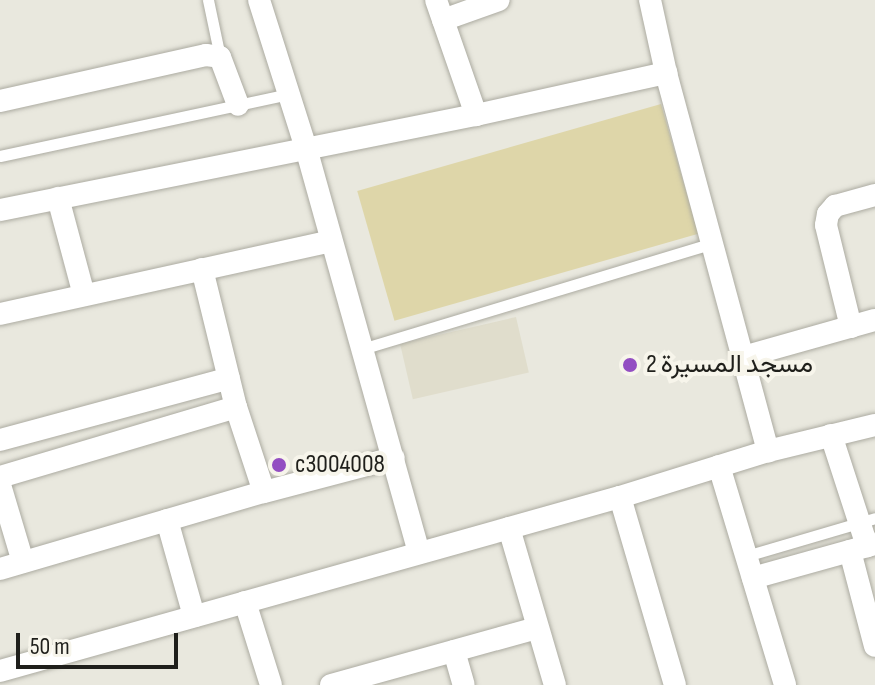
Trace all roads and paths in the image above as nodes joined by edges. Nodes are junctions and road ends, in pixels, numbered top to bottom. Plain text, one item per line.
1 (208, 0) edge
2 (259, 0) edge
3 (499, 0) edge
4 (650, 0) edge
5 (440, 10) edge
6 (220, 57) junction
7 (666, 73) junction
8 (289, 94) junction
9 (0, 101) edge
10 (238, 105) junction
11 (476, 115) junction
12 (306, 148) junction
13 (0, 156) edge
14 (875, 195) edge
15 (58, 198) junction
16 (0, 210) edge
17 (331, 241) junction
18 (712, 243) junction
19 (202, 269) junction
20 (84, 295) junction
21 (0, 314) edge
22 (875, 320) edge
23 (851, 327) junction
24 (362, 349) junction
25 (743, 357) junction
26 (229, 378) junction
27 (236, 407) junction
28 (875, 425) edge
29 (831, 435) junction
30 (0, 440) edge
31 (768, 451) junction
32 (394, 458) junction
33 (719, 466) junction
34 (0, 477) edge
35 (0, 485) edge
36 (264, 492) junction
37 (620, 497) junction
38 (167, 520) junction
39 (867, 520) edge
40 (509, 528) junction
41 (864, 547) edge
42 (419, 553) junction
43 (746, 556) junction
44 (23, 562) junction
45 (0, 569) edge
46 (753, 578) junction
47 (245, 602) junction
48 (194, 616) junction
49 (537, 628) junction
50 (875, 646) edge
51 (454, 651) junction
52 (0, 671) edge
53 (369, 680) edge
54 (271, 685) edge
55 (331, 685) edge
56 (464, 685) edge
57 (555, 685) edge
58 (675, 685) edge
59 (785, 685) edge

1 - 6 lane
2 - 8 street
3 - 5 street
4 - 7 street
5 - 11 street
6 - 9 street
6 - 10 street
7 - 11 street
7 - 18 street
8 - 10 lane
8 - 12 street
10 - 13 lane
11 - 12 street
12 - 15 street
12 - 17 street
14 - 23 street
15 - 16 street
15 - 20 street
17 - 19 street
17 - 24 street
18 - 24 lane
18 - 25 street
19 - 20 street
19 - 26 street
20 - 21 street
22 - 23 street
23 - 25 street
24 - 32 street
25 - 31 street
26 - 27 street
26 - 30 street
27 - 34 street
27 - 36 street
28 - 29 street
29 - 31 street
29 - 39 street
31 - 33 street
32 - 36 street
32 - 42 street
33 - 37 street
33 - 43 street
35 - 44 street
36 - 38 street
37 - 40 street
37 - 58 street
38 - 44 street
38 - 48 street
39 - 41 street
39 - 43 lane
40 - 42 street
40 - 49 street
41 - 46 street
41 - 50 street
42 - 47 street
43 - 46 street
44 - 45 street
46 - 59 street
47 - 48 street
47 - 54 street
48 - 52 street
49 - 51 street
49 - 57 street
51 - 53 street
51 - 56 street
53 - 55 street

